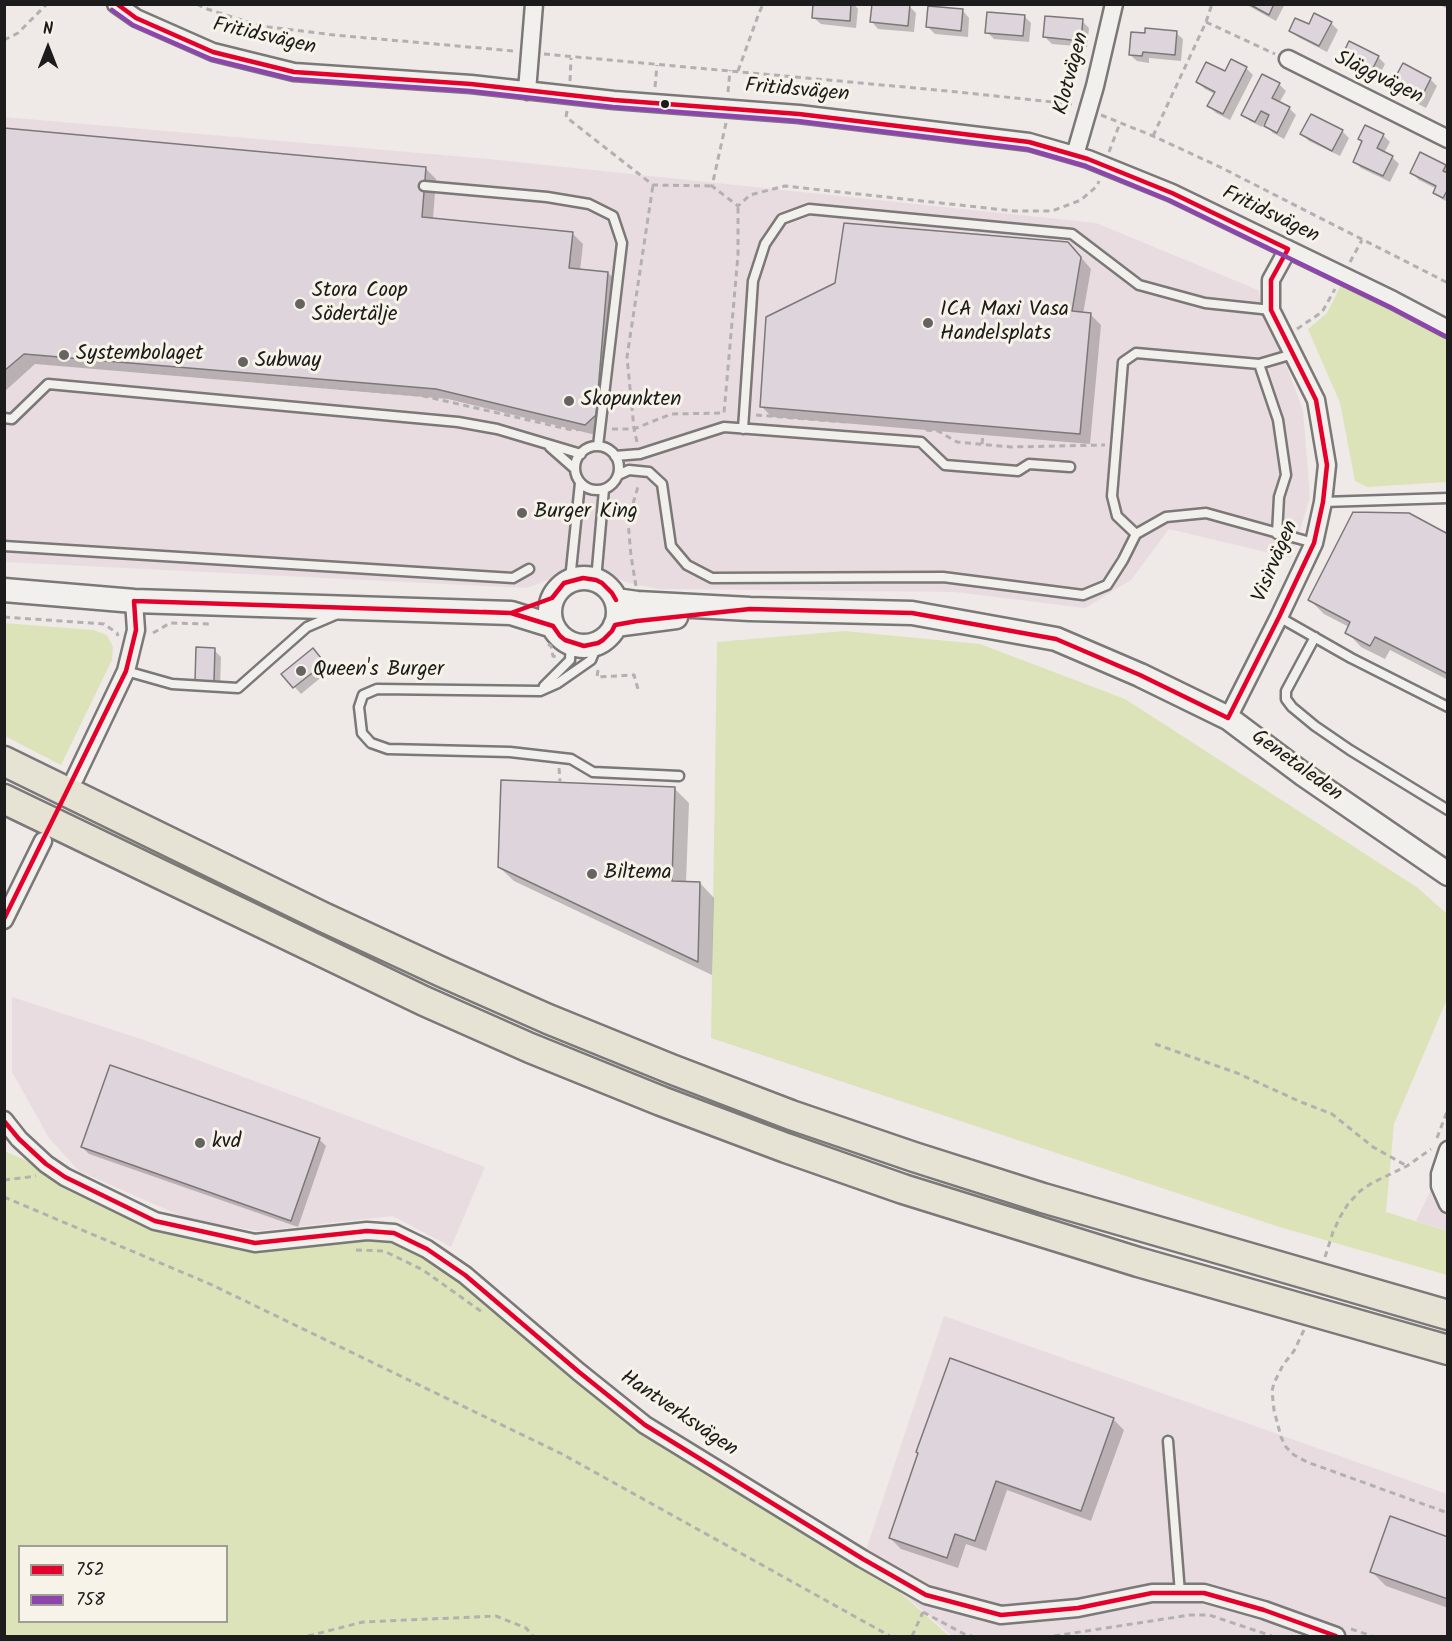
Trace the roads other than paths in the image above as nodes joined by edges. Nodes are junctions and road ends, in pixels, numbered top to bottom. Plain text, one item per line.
1 (116, 4) edge
2 (534, 4) edge
3 (1114, 4) edge
4 (1288, 59) road end
5 (527, 91) junction
6 (1448, 139) edge
7 (1075, 155) junction
8 (424, 186) dead end
9 (1288, 249) junction
10 (1271, 310) junction
11 (1448, 328) edge
12 (1293, 354) junction
13 (1260, 364) junction
14 (4, 418) edge
15 (743, 429) junction
16 (548, 445) junction
17 (598, 446) junction
18 (580, 454) junction
19 (615, 456) junction
20 (1070, 467) dead end
21 (575, 469) junction
22 (618, 476) junction
23 (580, 483) junction
24 (604, 489) junction
25 (1448, 498) edge
26 (1323, 502) junction
27 (1136, 534) junction
28 (1277, 534) junction
29 (1314, 543) junction
30 (4, 546) edge
31 (529, 569) dead end
32 (570, 580) junction
33 (596, 580) junction
34 (4, 590) edge
35 (552, 598) junction
36 (616, 600) junction
37 (134, 601) junction
38 (350, 608) junction
39 (750, 609) junction
40 (510, 613) junction
41 (1279, 617) junction
42 (615, 625) junction
43 (553, 626) junction
44 (1315, 637) junction
45 (571, 643) junction
46 (598, 643) junction
47 (126, 671) junction
48 (540, 691) junction
49 (1448, 707) edge
50 (1228, 718) junction
51 (4, 761) edge
52 (679, 776) dead end
53 (75, 778) dead end
54 (4, 799) edge
55 (1448, 810) edge
56 (43, 840) dead end
57 (1448, 874) edge
58 (4, 920) edge
59 (4, 1120) edge
60 (1448, 1150) edge
61 (1448, 1204) edge
62 (1448, 1316) edge
63 (1448, 1350) edge
64 (1168, 1441) dead end
65 (1180, 1593) junction
66 (1336, 1636) edge

1 - 5 street, Fritidsvägen
2 - 5 street
3 - 7 street, Klotvägen
4 - 6 street, Släggvägen
5 - 7 street, Fritidsvägen
7 - 9 street, Fritidsvägen
8 - 17 lane
9 - 10 street, Visirvägen
9 - 11 street, Fritidsvägen
10 - 12 street, Visirvägen
10 - 15 lane
12 - 13 lane
12 - 26 street, Visirvägen
13 - 27 lane
13 - 28 lane
14 - 16 lane
15 - 19 lane
15 - 20 lane
16 - 18 lane
16 - 21 lane
17 - 18 lane
17 - 19 lane
18 - 21 lane
19 - 22 lane
21 - 23 lane
22 - 24 lane
22 - 27 lane
23 - 24 lane
23 - 32 lane
24 - 33 lane
25 - 26 lane
26 - 29 street, Visirvägen
27 - 28 lane
28 - 29 lane
29 - 41 street, Visirvägen
30 - 31 lane
32 - 33 main road
32 - 35 main road
33 - 36 main road
34 - 37 main road
35 - 40 main road
35 - 43 main road
36 - 39 main road, Genetaleden
36 - 42 main road
37 - 38 main road
37 - 47 street
38 - 40 main road
38 - 47 lane
39 - 42 main road, Genetaleden
39 - 50 main road, Genetaleden
40 - 43 main road
41 - 44 lane
41 - 50 street, Visirvägen
42 - 46 main road
43 - 45 main road
44 - 49 lane
44 - 55 lane
45 - 46 main road
45 - 48 lane
46 - 48 lane
47 - 53 street
48 - 52 lane
50 - 57 main road, Genetaleden
51 - 62 highway
54 - 63 highway
56 - 58 street
59 - 65 street, Hantverksvägen
60 - 61 street
64 - 65 lane
65 - 66 street, Hantverksvägen

